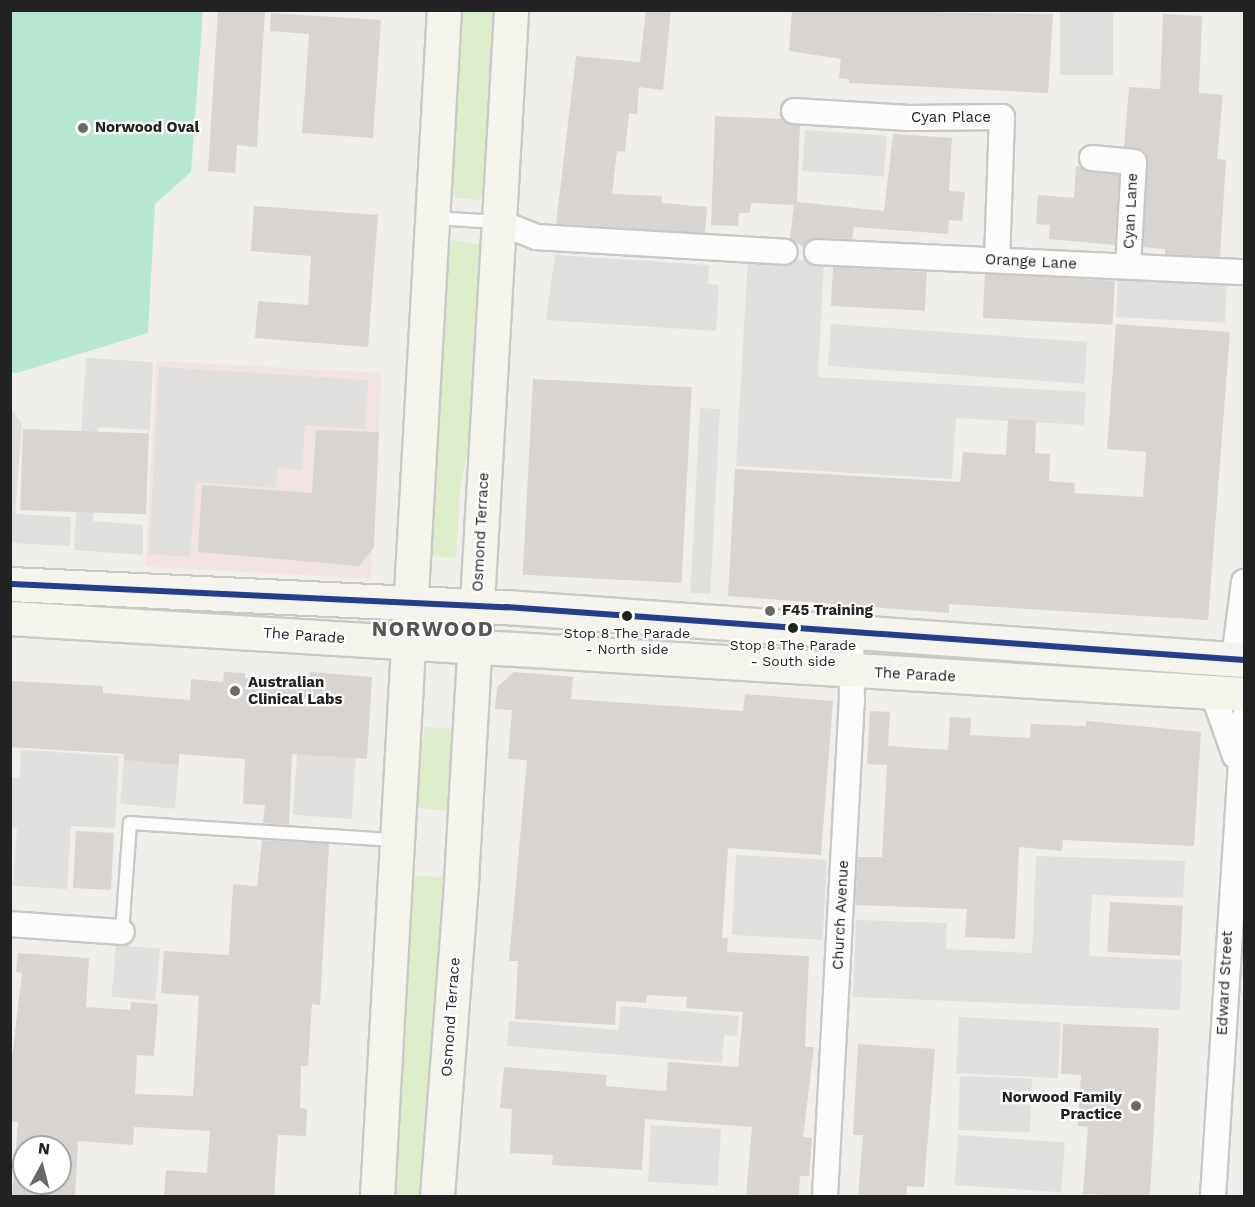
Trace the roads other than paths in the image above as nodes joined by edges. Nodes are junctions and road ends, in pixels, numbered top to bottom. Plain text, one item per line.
1 (444, 10) edge
2 (511, 10) edge
3 (794, 111) dead end
4 (1092, 158) dead end
5 (432, 218) junction
6 (499, 222) junction
7 (785, 252) dead end
8 (817, 252) dead end
9 (997, 260) junction
10 (1128, 266) junction
11 (1245, 273) edge
12 (1245, 582) edge
13 (11, 588) edge
14 (409, 603) junction
15 (476, 606) junction
16 (10, 618) edge
17 (851, 633) junction
18 (406, 643) junction
19 (475, 647) junction
20 (1239, 660) edge
21 (851, 671) junction
22 (1212, 692) junction
23 (1245, 692) edge
24 (1245, 718) edge
25 (1238, 771) junction
26 (396, 840) junction
27 (1238, 878) edge
28 (10, 924) edge
29 (122, 932) joint
30 (377, 1197) edge
31 (437, 1197) edge
32 (825, 1197) edge
33 (1213, 1197) edge

1 - 5 main road
2 - 6 main road, Osmond Terrace
3 - 9 street, Cyan Place
4 - 10 street, Cyan Lane
5 - 6 lane
5 - 14 main road
6 - 7 street
6 - 15 main road, Osmond Terrace
8 - 9 street, Orange Lane
9 - 10 street, Orange Lane
10 - 11 street, Orange Lane
12 - 20 street
13 - 14 main road
14 - 15 main road
14 - 18 main road
15 - 17 main road
15 - 19 main road, Osmond Terrace
16 - 18 main road, The Parade
17 - 20 main road
17 - 21 street, Church Avenue
18 - 19 main road, The Parade
18 - 26 main road
19 - 21 main road, The Parade
19 - 31 main road, Osmond Terrace
20 - 23 main road
21 - 22 main road, The Parade
21 - 32 street, Church Avenue
22 - 23 main road, The Parade
22 - 25 street, Edward Street
24 - 25 street, Edward Street
25 - 27 street, Edward Street
26 - 29 lane
26 - 30 main road
27 - 33 street, Edward Street
28 - 29 street

